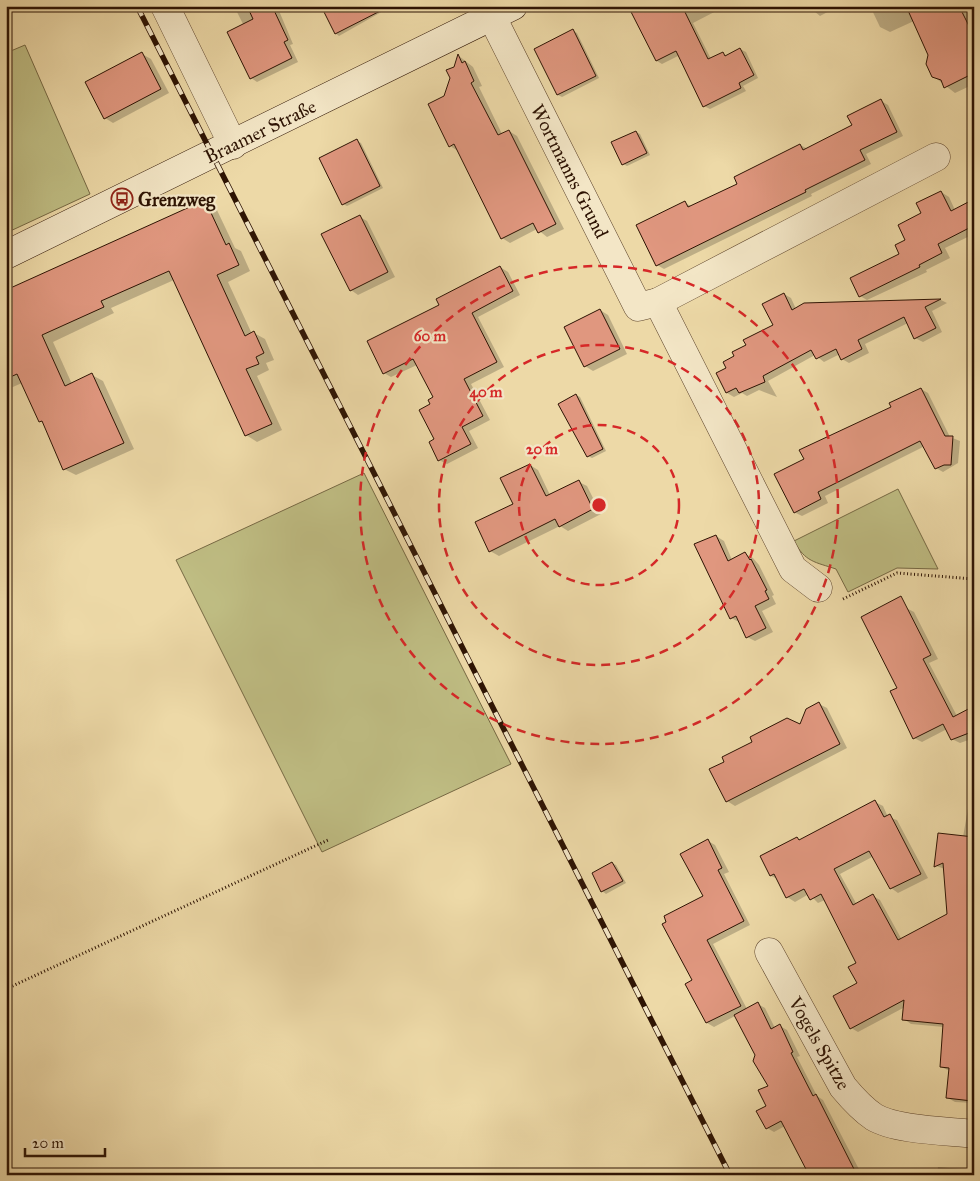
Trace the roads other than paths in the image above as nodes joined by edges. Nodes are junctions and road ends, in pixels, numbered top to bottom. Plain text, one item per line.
1 (166, 6) edge
2 (502, 12) edge
3 (233, 145) junction
4 (936, 157) dead end
5 (6, 255) edge
6 (658, 302) junction
7 (818, 588) road end
8 (769, 952) dead end
9 (974, 1134) edge

1 - 3 street
2 - 3 street, Braamer Straße
2 - 6 street, Wortmanns Grund
3 - 5 street, Braamer Straße
4 - 6 street, Wortmanns Grund
6 - 7 street
8 - 9 street, Vogels Spitze

